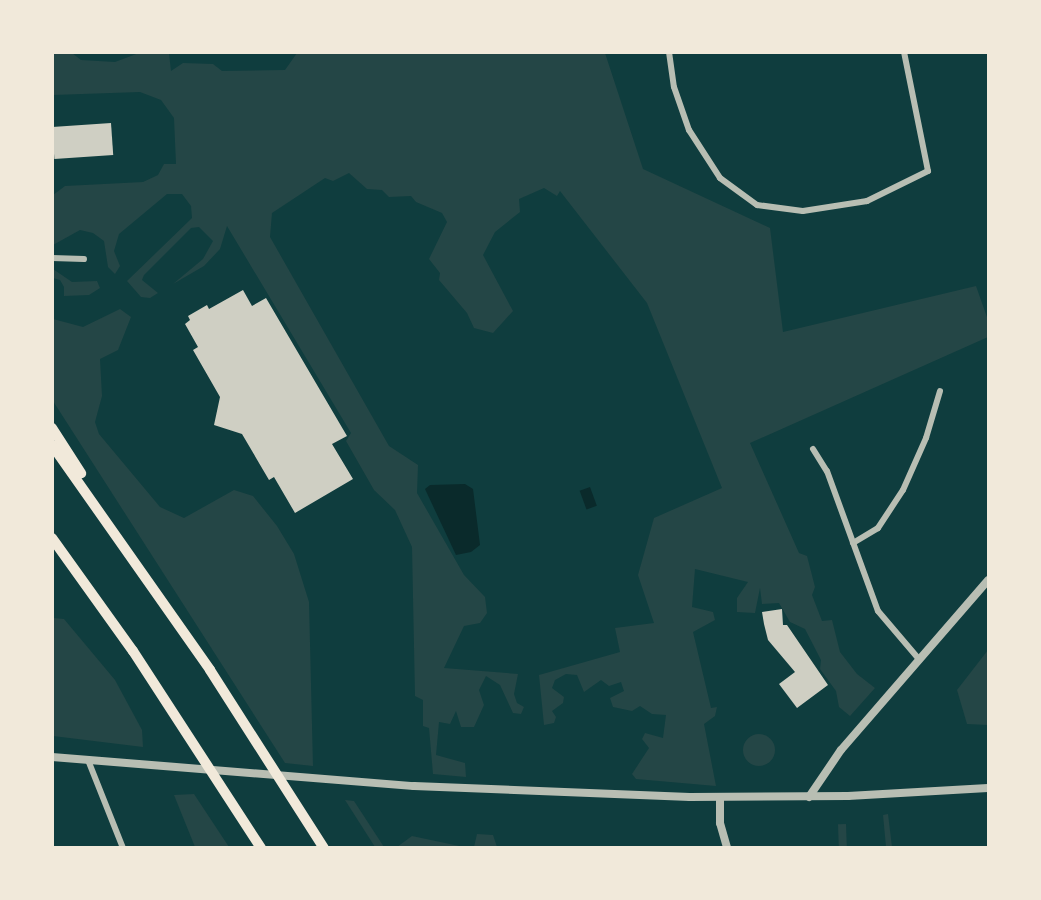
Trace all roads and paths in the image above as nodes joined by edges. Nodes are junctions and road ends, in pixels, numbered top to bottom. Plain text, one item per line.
1 (669, 52) edge
2 (904, 52) edge
3 (52, 258) edge
4 (84, 259) dead end
5 (940, 391) dead end
6 (52, 428) edge
7 (52, 445) edge
8 (813, 449) dead end
9 (52, 538) edge
10 (853, 543) junction
11 (140, 567) junction
12 (988, 580) edge
13 (918, 658) junction
14 (52, 757) edge
15 (87, 760) junction
16 (988, 788) edge
17 (808, 797) junction
18 (720, 798) junction
19 (123, 848) edge
20 (261, 848) edge
21 (324, 848) edge
22 (727, 848) edge

1 - 2 street
3 - 4 street
5 - 10 street
6 - 11 highway
7 - 11 highway
8 - 10 street
9 - 20 highway
10 - 13 street
11 - 21 highway
12 - 13 street
13 - 17 street
14 - 15 street
15 - 18 street
15 - 19 street
16 - 17 street
17 - 18 street
18 - 22 street

